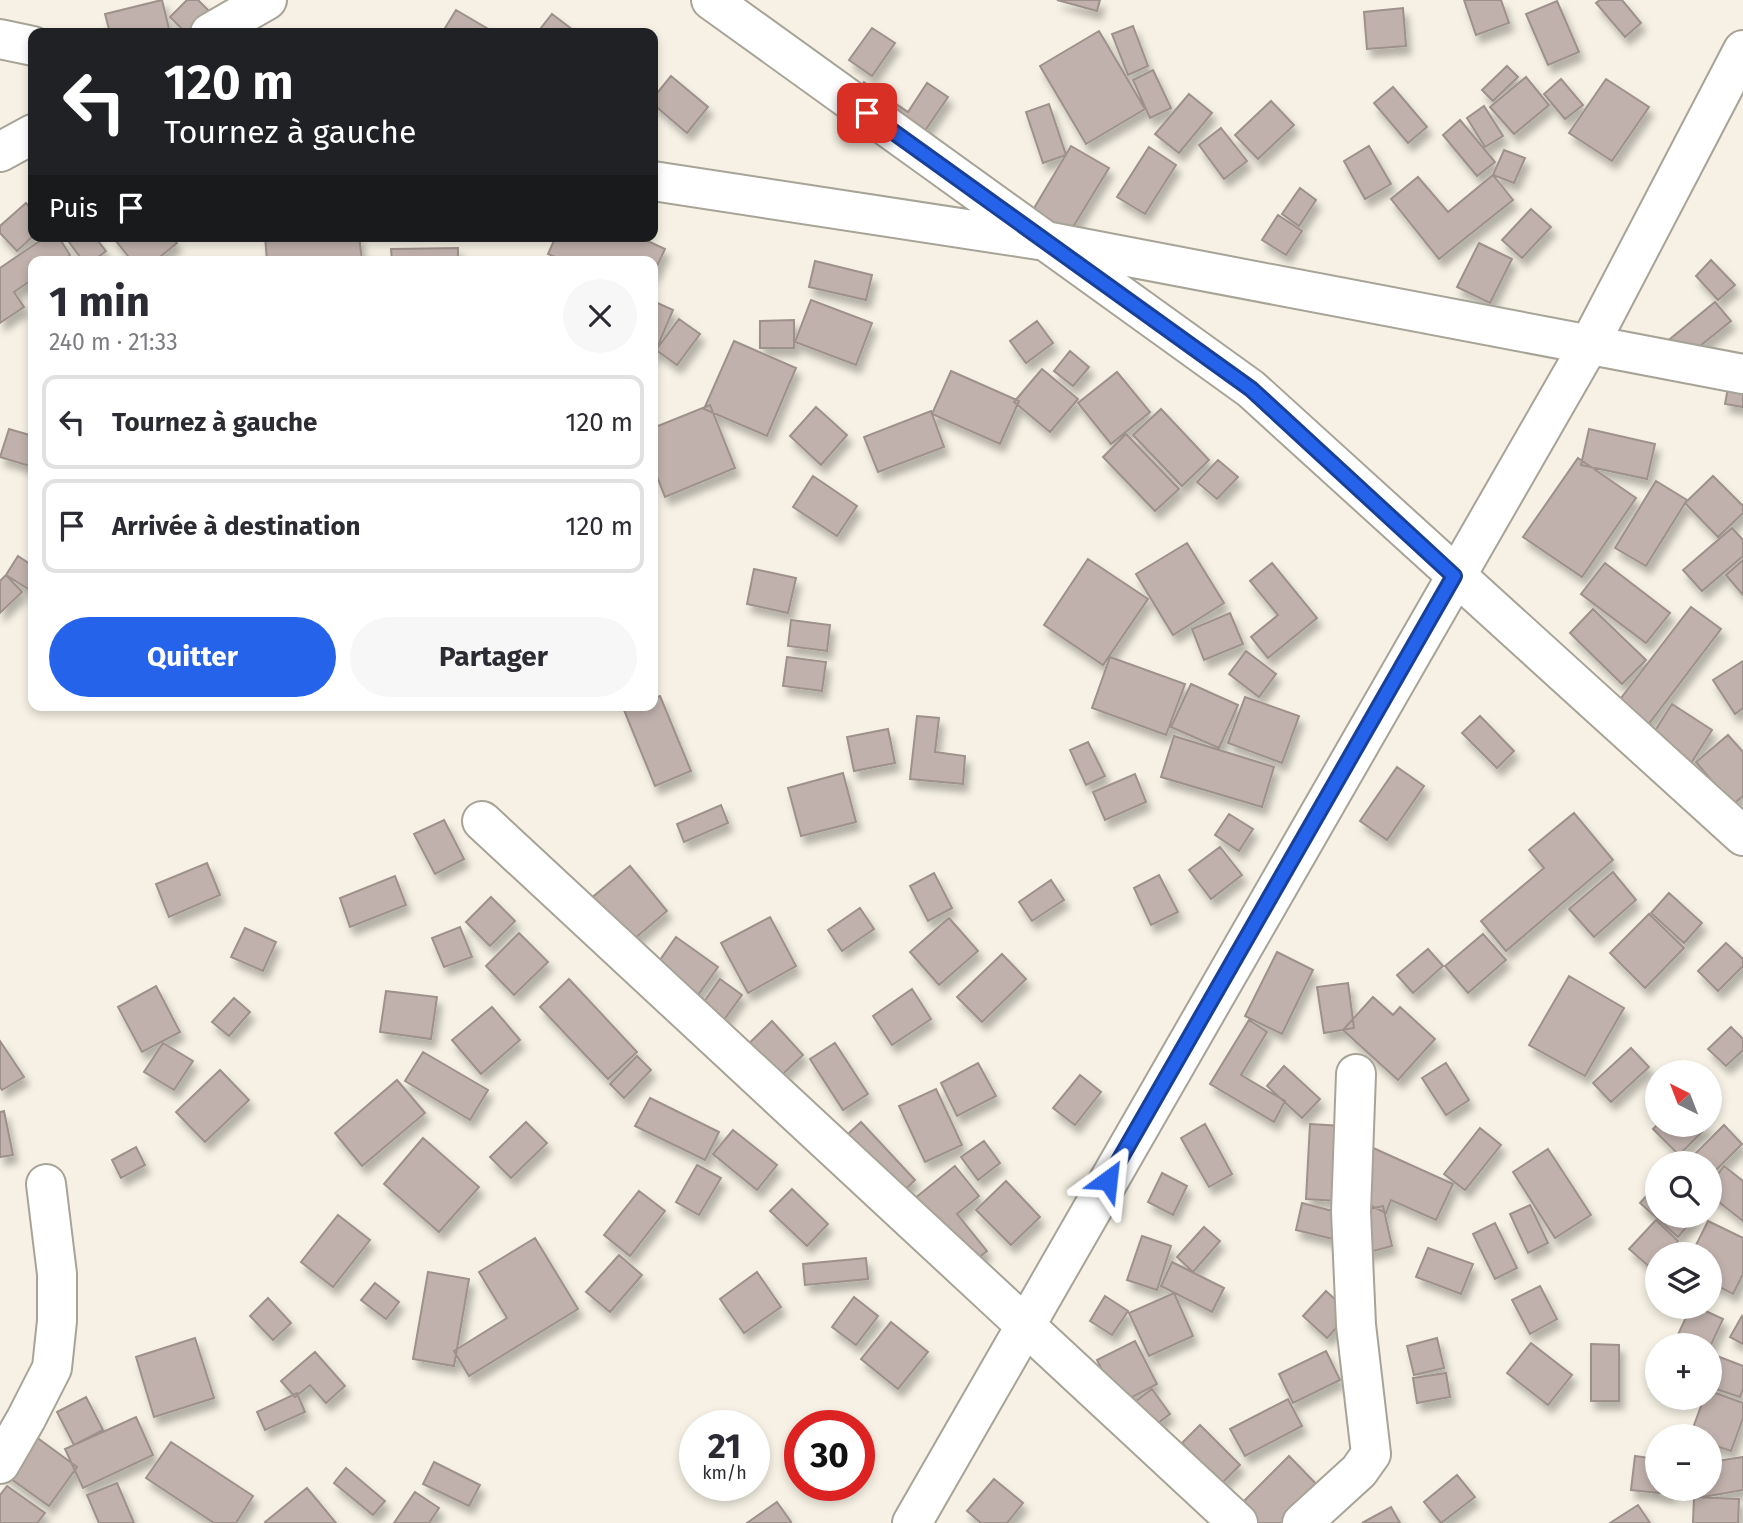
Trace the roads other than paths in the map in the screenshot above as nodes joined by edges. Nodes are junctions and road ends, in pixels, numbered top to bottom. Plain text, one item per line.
1 (267, 0) edge
2 (711, 0) edge
3 (219, 28) edge
4 (0, 39) edge
5 (28, 45) edge
6 (1743, 50) edge
7 (28, 137) edge
8 (0, 152) edge
9 (658, 182) edge
10 (1045, 241) junction
11 (1589, 345) junction
12 (1743, 374) edge
13 (1454, 576) junction
14 (482, 821) dead end
15 (1743, 836) edge
16 (1356, 1074) dead end
17 (46, 1184) dead end
18 (1025, 1325) junction
19 (0, 1464) edge
20 (912, 1523) edge
21 (1238, 1523) edge
22 (1302, 1523) edge

1 - 3 street
2 - 10 street
4 - 5 street
6 - 11 street
7 - 8 street
9 - 10 street
10 - 11 street
10 - 13 street
11 - 12 street
11 - 13 street
13 - 15 street
13 - 18 street
14 - 18 street
16 - 22 street
17 - 19 street
18 - 20 street
18 - 21 street

